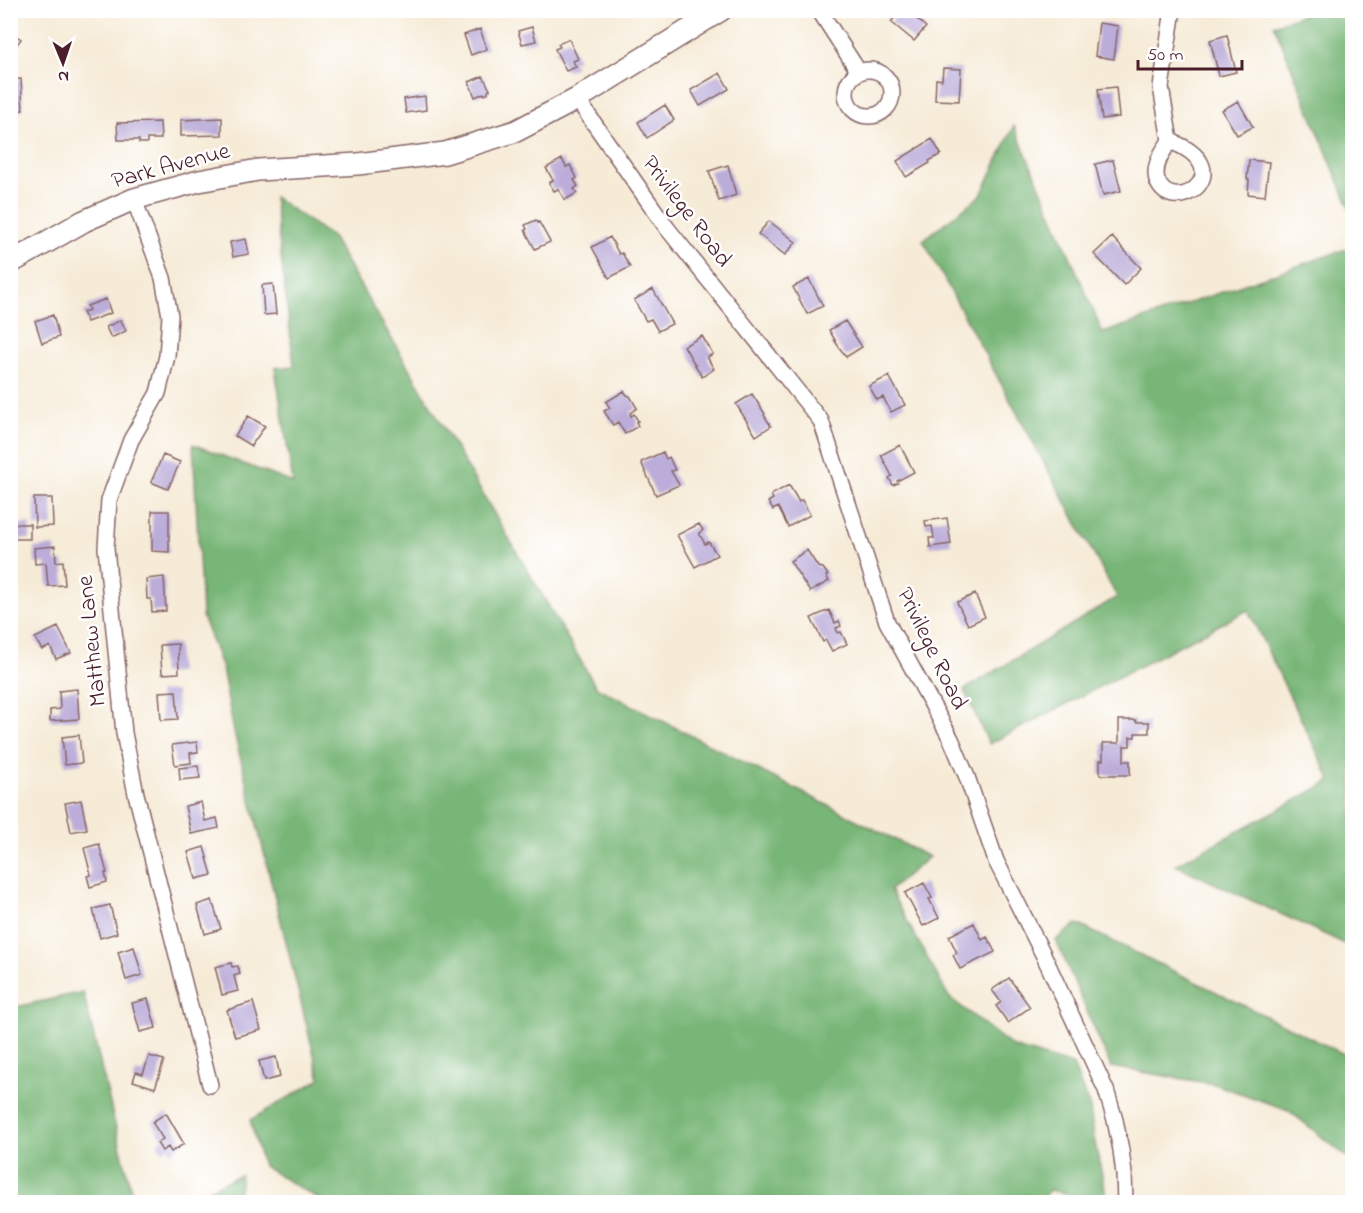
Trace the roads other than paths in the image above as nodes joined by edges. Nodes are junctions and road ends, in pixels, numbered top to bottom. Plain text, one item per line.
1 (721, 10) edge
2 (819, 10) edge
3 (1173, 10) edge
4 (859, 72) dead end
5 (577, 99) junction
6 (1170, 141) dead end
7 (134, 199) junction
8 (10, 263) edge
9 (210, 1085) dead end
10 (1125, 1203) edge

1 - 5 main road, Park Avenue
2 - 4 street
3 - 6 street
5 - 7 main road, Park Avenue
5 - 10 street, Privilege Road
7 - 8 main road, Park Avenue
7 - 9 street, Matthew Lane

